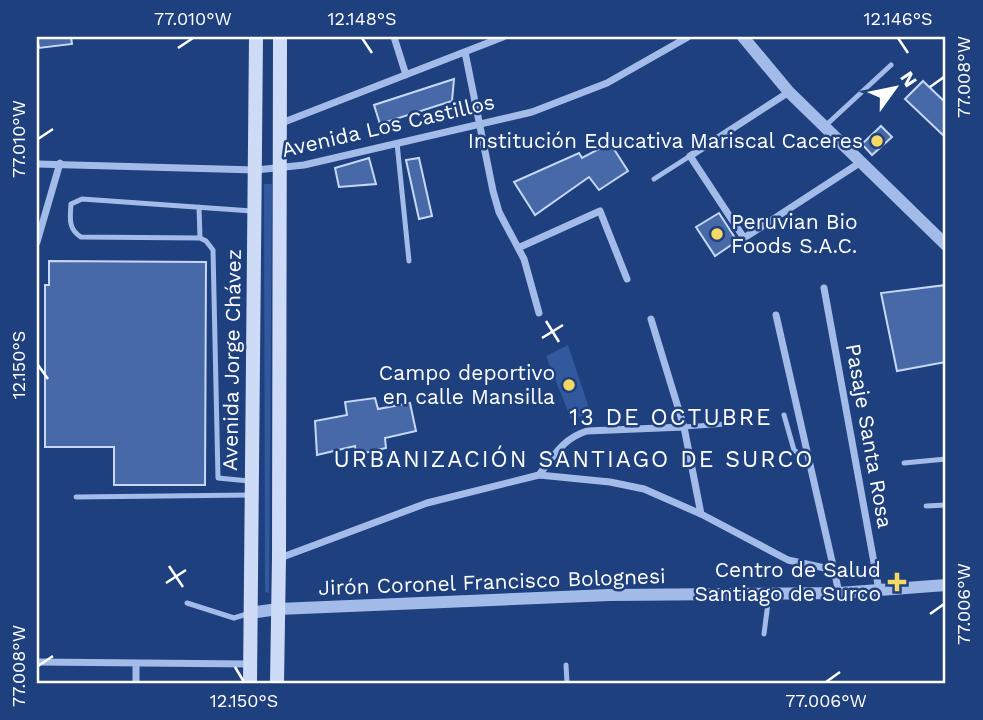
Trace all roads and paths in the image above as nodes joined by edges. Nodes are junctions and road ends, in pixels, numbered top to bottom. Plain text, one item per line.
1 (256, 37) edge
2 (280, 37) edge
3 (394, 37) edge
4 (503, 37) edge
5 (688, 37) edge
6 (743, 37) edge
7 (465, 52) junction
8 (891, 65) dead end
9 (406, 75) junction
10 (789, 92) junction
11 (279, 124) junction
12 (481, 124) junction
13 (824, 127) junction
14 (397, 143) junction
15 (690, 156) junction
16 (861, 162) junction
17 (60, 163) junction
18 (37, 164) edge
19 (256, 170) junction
20 (278, 170) junction
21 (654, 179) dead end
22 (199, 207) junction
23 (255, 211) junction
24 (200, 238) junction
25 (37, 242) edge
26 (946, 245) edge
27 (518, 247) junction
28 (409, 261) dead end
29 (627, 278) dead end
30 (824, 288) dead end
31 (539, 313) dead end
32 (776, 315) dead end
33 (651, 319) dead end
34 (784, 415) dead end
35 (726, 424) dead end
36 (684, 427) junction
37 (807, 452) junction
38 (946, 459) edge
39 (904, 463) dead end
40 (538, 475) junction
41 (251, 488) junction
42 (76, 497) dead end
43 (946, 505) edge
44 (926, 506) dead end
45 (701, 514) junction
46 (279, 558) junction
47 (834, 570) junction
48 (946, 585) edge
49 (879, 590) junction
50 (839, 593) junction
51 (770, 594) junction
52 (187, 603) dead end
53 (278, 609) junction
54 (250, 613) junction
55 (764, 634) dead end
56 (37, 663) edge
57 (249, 664) junction
58 (136, 665) junction
59 (566, 665) dead end
60 (136, 683) edge
61 (250, 683) edge
62 (277, 683) edge
63 (568, 683) edge

1 - 19 main road, Avenida Jorge Chávez
2 - 11 main road
3 - 9 street
4 - 7 street
5 - 12 street, Avenida Los Castillos
6 - 10 street
7 - 9 street
7 - 12 street
8 - 13 lane
9 - 11 street
10 - 13 street
10 - 15 street
11 - 20 main road
12 - 14 street, Avenida Los Castillos
12 - 27 street
13 - 16 street
14 - 20 street, Avenida Los Castillos
14 - 28 lane
15 - 16 street
15 - 21 lane
16 - 26 street
17 - 18 street, Avenida Los Castillos
17 - 19 street, Avenida Los Castillos
17 - 25 street
19 - 20 street, Avenida Los Castillos
19 - 23 main road, Avenida Jorge Chávez
20 - 46 main road
22 - 23 lane
22 - 24 lane
22 - 24 lane
23 - 41 main road, Avenida Jorge Chávez
24 - 41 lane
27 - 29 street
27 - 31 street
30 - 49 street, Pasaje Santa Rosa
32 - 37 street
33 - 36 street
34 - 37 lane
35 - 36 lane
36 - 40 street
36 - 45 street
37 - 47 street
38 - 39 lane
40 - 45 street
40 - 46 street
41 - 42 lane
41 - 54 main road, Avenida Jorge Chávez
43 - 44 lane
45 - 47 street
46 - 53 main road
47 - 50 street
48 - 49 street, Jirón Coronel Francisco Bolognesi
49 - 50 street, Jirón Coronel Francisco Bolognesi
50 - 51 street, Jirón Coronel Francisco Bolognesi
51 - 53 street, Jirón Coronel Francisco Bolognesi
51 - 55 lane
52 - 54 lane
53 - 54 street, Jirón Coronel Francisco Bolognesi
53 - 62 main road
54 - 57 main road, Avenida Jorge Chávez
56 - 58 street
57 - 58 street
57 - 61 main road, Avenida Jorge Chávez
58 - 60 street
59 - 63 lane

